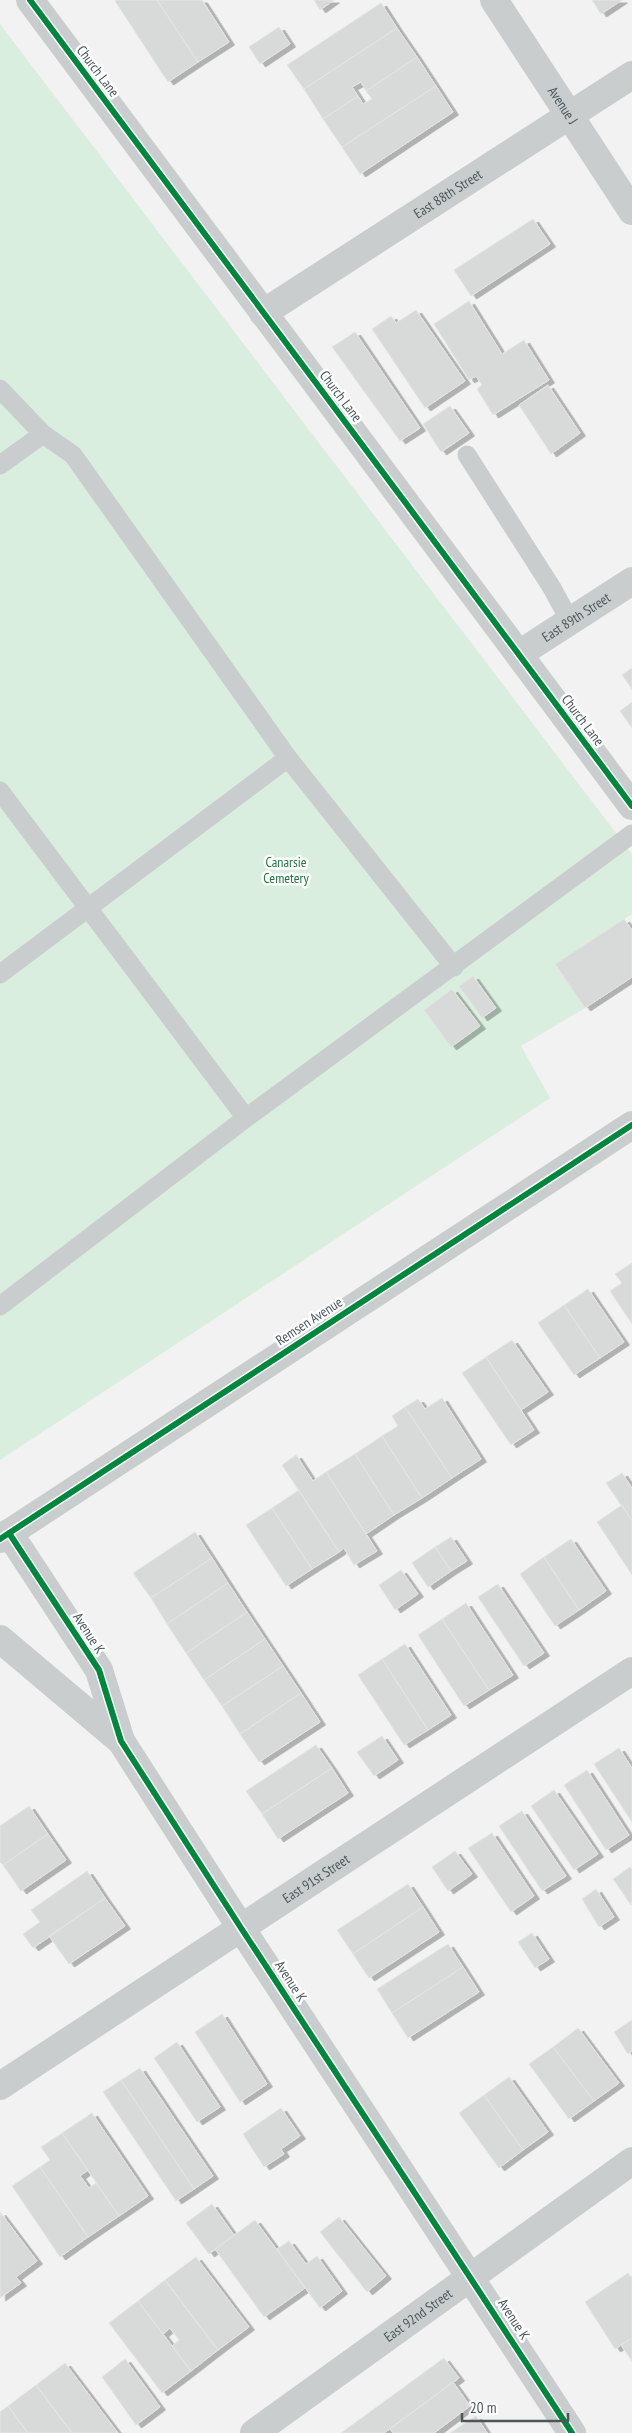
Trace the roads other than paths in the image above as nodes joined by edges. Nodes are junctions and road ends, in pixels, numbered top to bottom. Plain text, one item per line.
1 (30, 0) edge
2 (494, 0) edge
3 (632, 76) edge
4 (570, 116) junction
5 (632, 211) edge
6 (263, 312) junction
7 (0, 389) edge
8 (43, 434) junction
9 (467, 455) dead end
10 (0, 465) edge
11 (632, 581) edge
12 (570, 621) junction
13 (519, 654) junction
14 (288, 758) junction
15 (0, 790) edge
16 (632, 806) edge
17 (632, 834) edge
18 (88, 908) junction
19 (454, 967) junction
20 (0, 974) edge
21 (246, 1118) junction
22 (632, 1125) edge
23 (0, 1306) edge
24 (3, 1533) edge
25 (0, 1640) edge
26 (632, 1671) edge
27 (121, 1741) junction
28 (241, 1928) junction
29 (0, 2086) edge
30 (632, 2161) edge
31 (471, 2277) junction
32 (254, 2433) edge
33 (572, 2433) edge

1 - 6 street, Church Lane
2 - 4 street, Avenue J
3 - 4 street, East 88th Street
4 - 5 street, Avenue J
4 - 6 street, East 88th Street
6 - 13 street, Church Lane
7 - 8 lane
8 - 10 lane
8 - 14 lane
9 - 12 lane
11 - 12 street, East 89th Street
12 - 13 street, East 89th Street
13 - 16 street, Church Lane
14 - 18 lane
14 - 19 lane
15 - 18 lane
17 - 19 lane
18 - 20 lane
18 - 21 lane
19 - 21 lane
21 - 23 lane
22 - 24 street, Remsen Avenue
24 - 27 street, Avenue K
25 - 27 street, Avenue K
26 - 28 street, East 91st Street
27 - 28 street, Avenue K
28 - 29 street, East 91st Street
28 - 31 street, Avenue K
30 - 31 street, East 92nd Street
31 - 32 street, East 92nd Street
31 - 33 street, Avenue K

